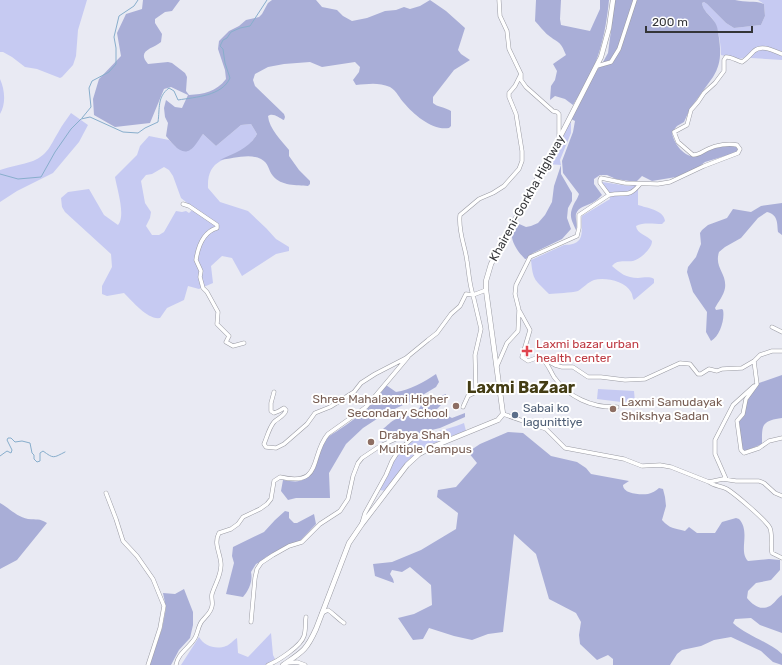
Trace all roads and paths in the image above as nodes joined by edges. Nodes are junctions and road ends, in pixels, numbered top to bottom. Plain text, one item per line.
1 (499, 0) edge
2 (613, 0) edge
3 (635, 0) edge
4 (782, 54) edge
5 (597, 66) junction
6 (521, 74) junction
7 (559, 139) junction
8 (640, 184) junction
9 (609, 195) junction
10 (183, 204) dead end
11 (486, 290) junction
12 (473, 295) junction
13 (519, 310) junction
14 (772, 328) dead end
15 (782, 332) edge
16 (244, 343) dead end
17 (782, 351) edge
18 (410, 355) junction
19 (543, 358) junction
20 (754, 361) junction
21 (497, 366) junction
22 (757, 384) junction
23 (274, 392) dead end
24 (463, 407) dead end
25 (617, 407) dead end
26 (503, 414) junction
27 (782, 438) edge
28 (726, 479) junction
29 (709, 482) junction
30 (106, 493) dead end
31 (782, 496) edge
32 (362, 524) junction
33 (781, 558) edge
34 (322, 613) junction
35 (306, 617) dead end
36 (251, 622) dead end
37 (344, 622) dead end
38 (285, 664) edge
39 (148, 665) edge
40 (176, 665) edge
41 (268, 665) edge
42 (305, 665) edge

1 - 6 street
2 - 5 main road, Khaireni-Gorkha Highway
3 - 5 street
4 - 8 street
5 - 7 main road, Khaireni-Gorkha Highway
6 - 7 street
6 - 12 street
7 - 11 main road, Khaireni-Gorkha Highway
8 - 9 street
8 - 9 street
9 - 13 street
10 - 16 street
11 - 12 street
11 - 21 main road, Khaireni-Gorkha Highway
12 - 18 street
12 - 24 street
13 - 19 street
13 - 21 street
14 - 15 street
17 - 20 street
18 - 23 street
18 - 40 street
19 - 20 street
19 - 25 street
20 - 22 street
21 - 26 main road, Khaireni-Gorkha Highway
22 - 27 street
22 - 28 street
26 - 29 street
26 - 32 main road
28 - 29 street
28 - 31 street
29 - 33 street
30 - 39 street
32 - 34 main road
32 - 36 street
34 - 37 street
34 - 38 main road
35 - 41 street
38 - 42 street

